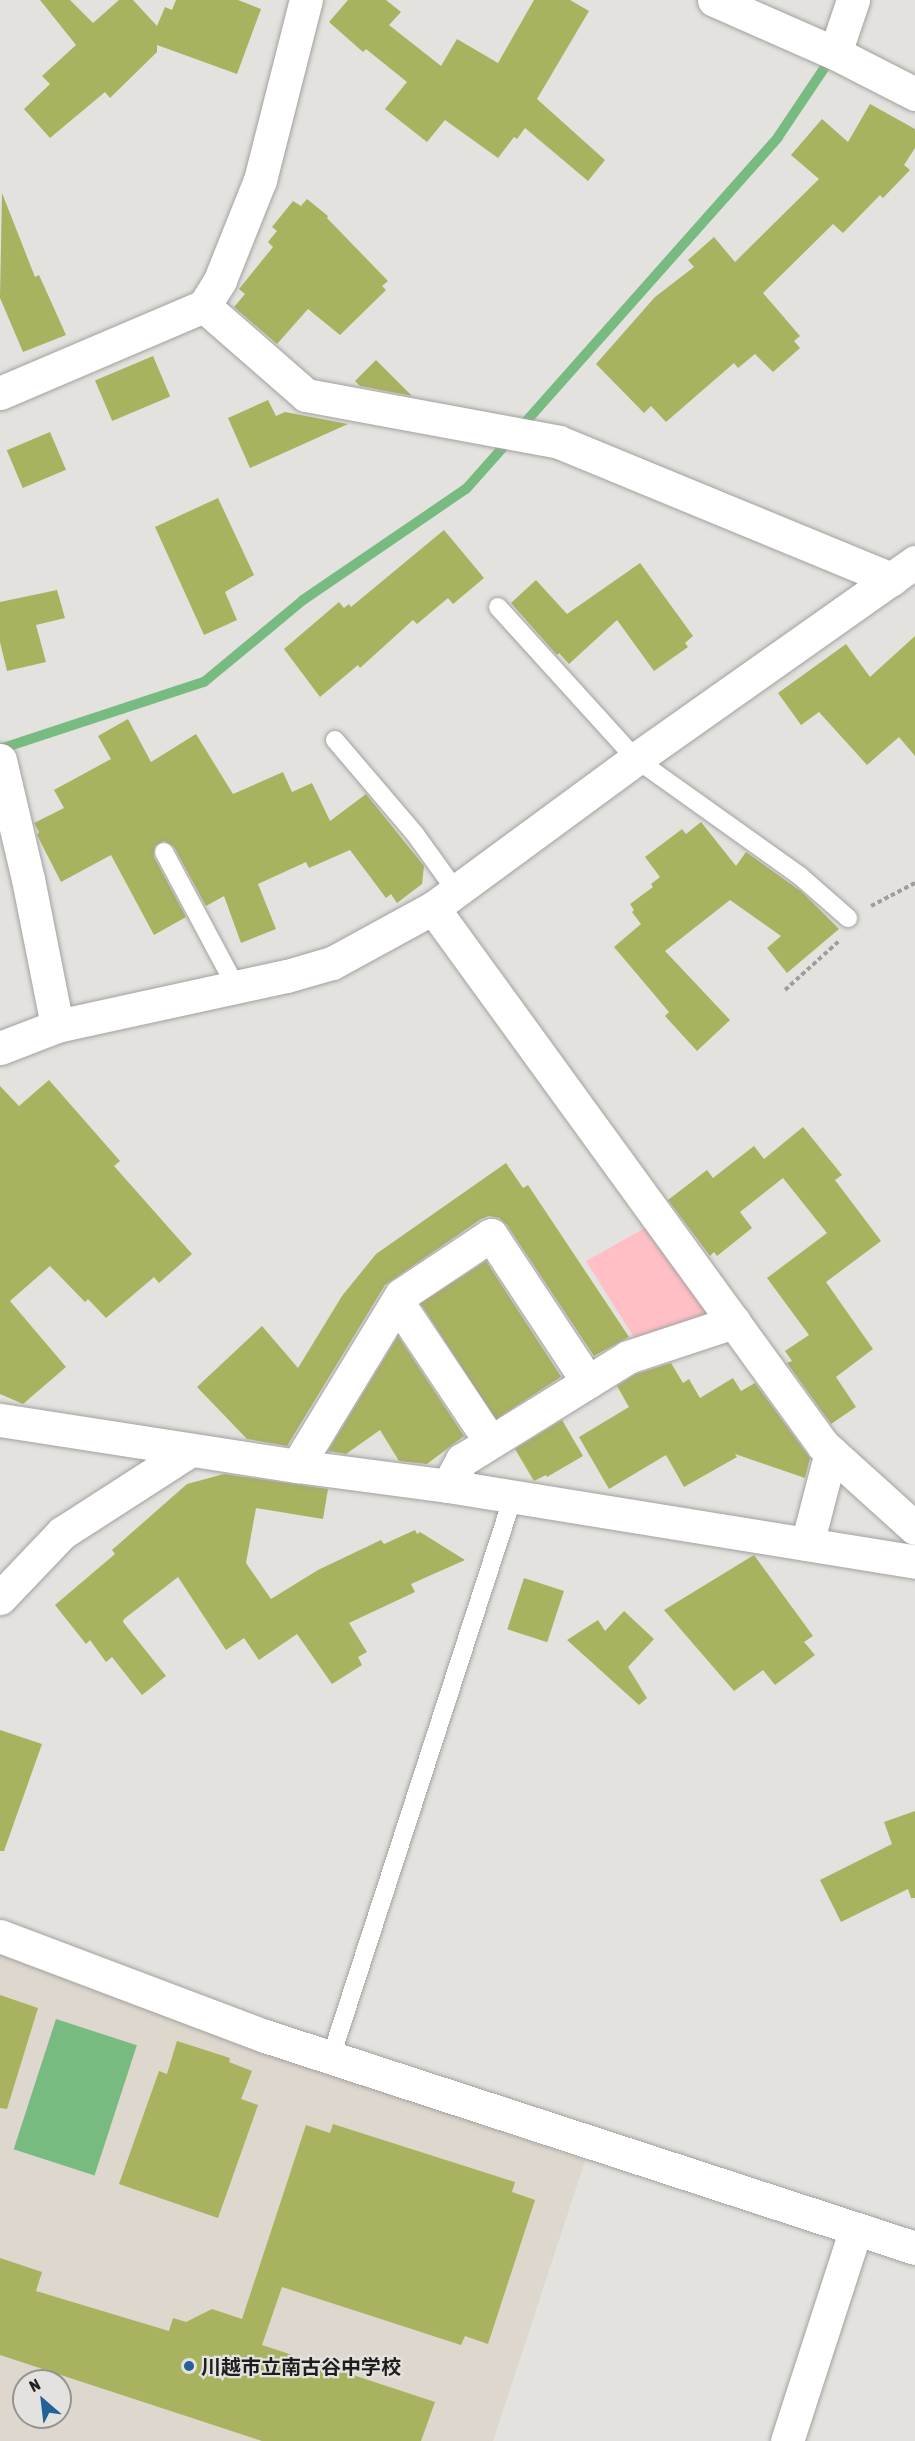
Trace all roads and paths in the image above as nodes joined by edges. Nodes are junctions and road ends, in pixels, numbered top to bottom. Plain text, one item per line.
1 (306, 0) edge
2 (714, 0) edge
3 (853, 0) edge
4 (835, 53) junction
5 (915, 94) edge
6 (204, 306) junction
7 (0, 393) edge
8 (903, 570) edge
9 (498, 607) dead end
10 (335, 740) dead end
11 (636, 759) junction
12 (0, 760) edge
13 (164, 852) dead end
14 (915, 883) edge
15 (444, 899) junction
16 (848, 918) junction
17 (236, 987) junction
18 (785, 990) dead end
19 (57, 1026) junction
20 (0, 1048) edge
21 (398, 1304) junction
22 (734, 1322) junction
23 (588, 1382) junction
24 (0, 1420) edge
25 (490, 1441) junction
26 (191, 1450) junction
27 (831, 1452) junction
28 (297, 1466) junction
29 (448, 1486) junction
30 (513, 1497) junction
31 (915, 1528) edge
32 (807, 1544) junction
33 (915, 1562) edge
34 (0, 1598) edge
35 (0, 1936) edge
36 (331, 2057) junction
37 (856, 2229) junction
38 (915, 2248) edge
39 (787, 2441) edge

1 - 6 street
2 - 4 street
3 - 4 street
4 - 5 street
6 - 7 street
6 - 8 street
8 - 11 street
9 - 11 lane
10 - 15 lane
11 - 15 street
11 - 16 lane
12 - 19 street
13 - 17 lane
14 - 16 path
15 - 17 street
15 - 22 street
16 - 18 path
17 - 19 street
19 - 20 street
21 - 23 street
21 - 25 street
21 - 28 street
22 - 23 street
22 - 27 street
23 - 25 street
24 - 26 street
25 - 29 street
26 - 28 street
26 - 34 street
27 - 31 street
27 - 32 street
28 - 29 street
29 - 30 street
30 - 32 street
30 - 36 lane
32 - 33 street
35 - 36 street
36 - 37 street
37 - 38 street
37 - 39 street

